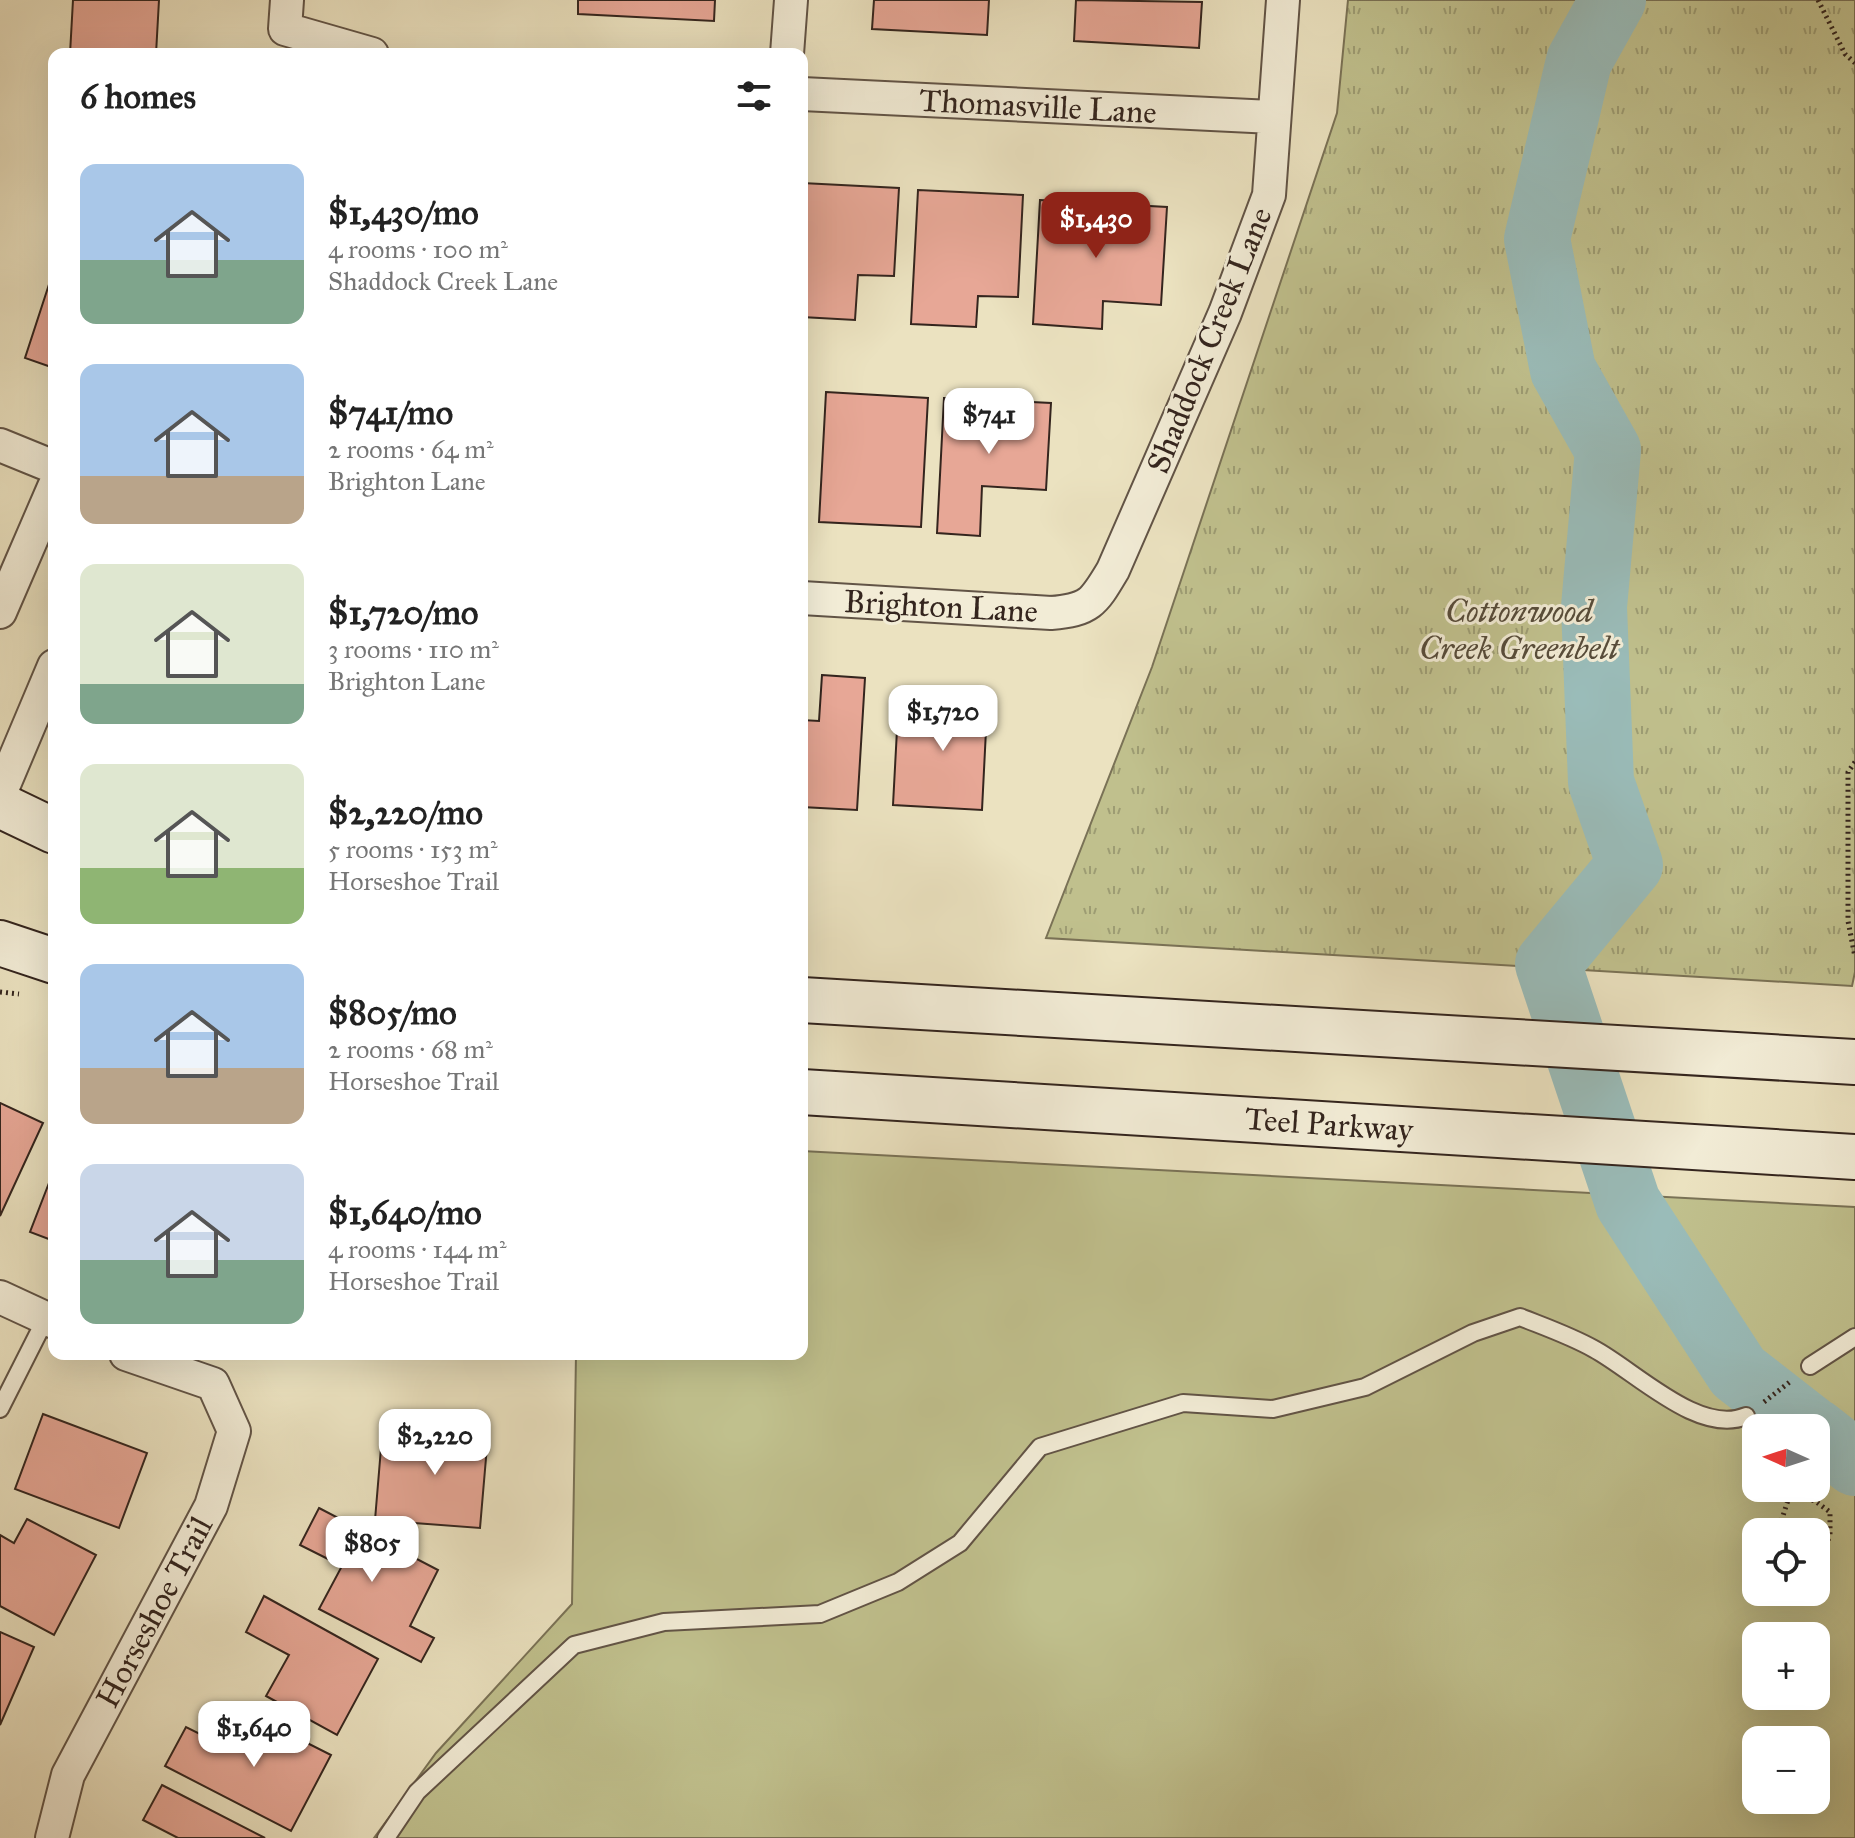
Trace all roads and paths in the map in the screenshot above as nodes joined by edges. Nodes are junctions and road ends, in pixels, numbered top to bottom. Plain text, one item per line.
1 (791, 0) edge
2 (1283, 0) edge
3 (1818, 0) edge
4 (286, 14) edge
5 (359, 48) edge
6 (787, 48) edge
7 (1855, 63) edge
8 (808, 94) edge
9 (1273, 117) junction
10 (0, 445) edge
11 (48, 465) edge
12 (48, 501) edge
13 (808, 598) edge
14 (1079, 611) joint
15 (0, 612) edge
16 (48, 680) edge
17 (1855, 762) edge
18 (0, 794) edge
19 (0, 805) edge
20 (48, 828) edge
21 (0, 943) edge
22 (1855, 957) edge
23 (48, 959) edge
24 (808, 1000) edge
25 (1855, 1062) edge
26 (808, 1092) edge
27 (1855, 1157) edge
28 (0, 1297) edge
29 (48, 1319) edge
30 (48, 1324) edge
31 (1855, 1337) edge
32 (143, 1360) edge
33 (1810, 1366) joint
34 (0, 1409) edge
35 (1749, 1414) edge
36 (1742, 1418) edge
37 (1816, 1502) edge
38 (1830, 1518) edge
39 (52, 1838) edge
40 (386, 1838) edge

1 - 6 street
2 - 9 street, Shaddock Creek Lane
3 - 7 path
4 - 5 street
8 - 9 street, Thomasville Lane
9 - 14 street, Shaddock Creek Lane
10 - 11 street
12 - 15 street
13 - 14 street, Brighton Lane
16 - 18 street
17 - 22 path
19 - 20 main road
21 - 23 main road
24 - 25 main road
26 - 27 main road, Teel Parkway
28 - 29 street
30 - 34 lane
31 - 33 lane
32 - 39 street, Horseshoe Trail
33 - 35 path
36 - 40 lane
37 - 38 path

